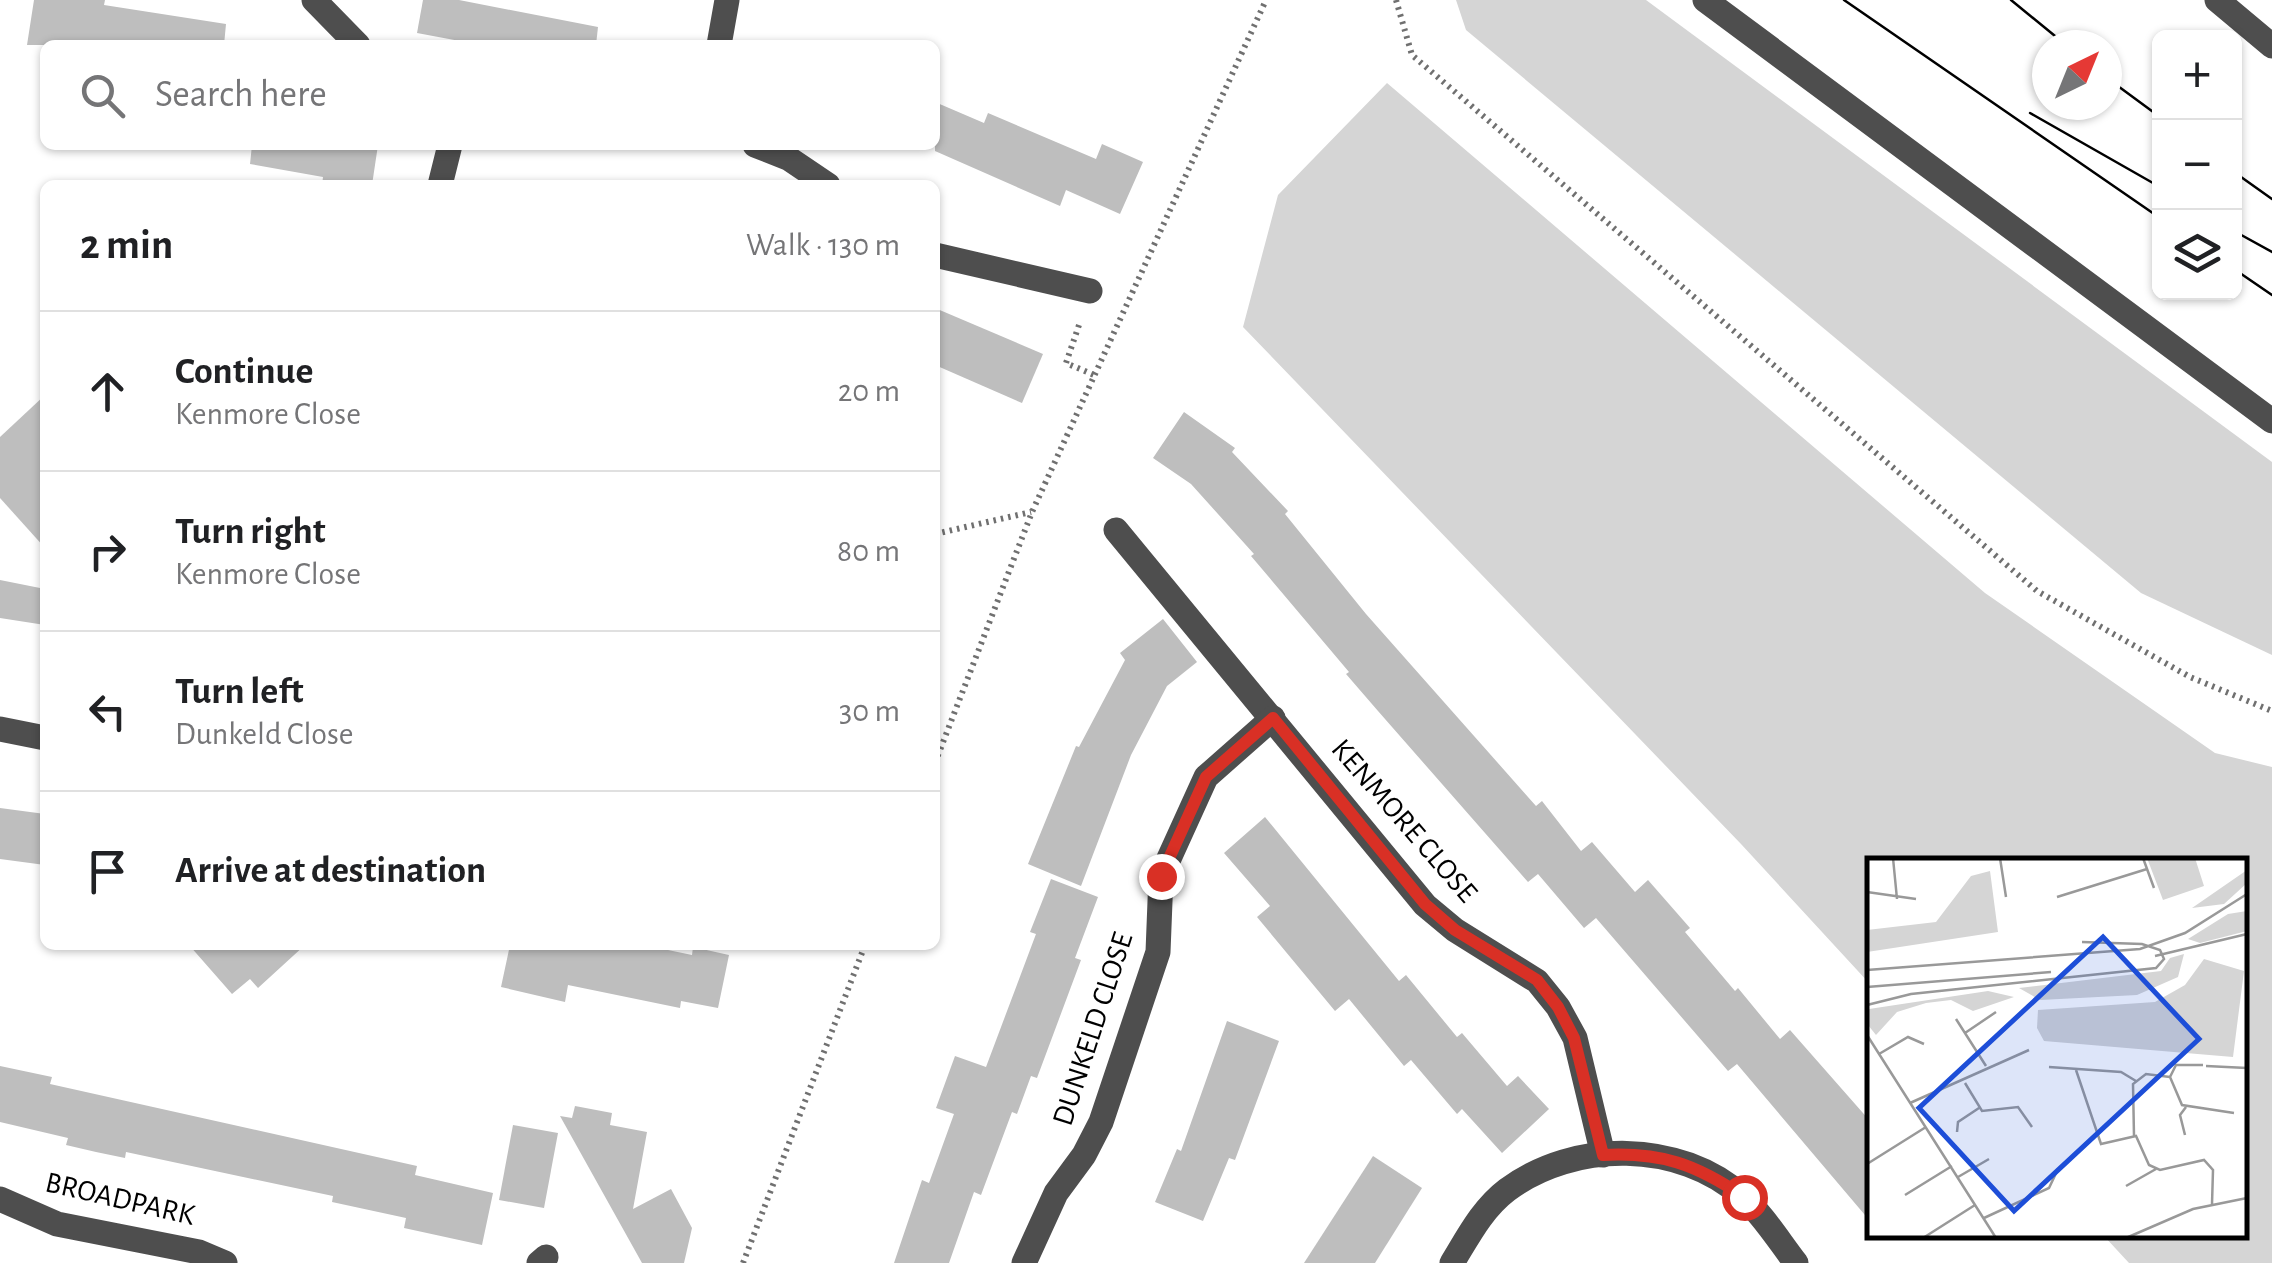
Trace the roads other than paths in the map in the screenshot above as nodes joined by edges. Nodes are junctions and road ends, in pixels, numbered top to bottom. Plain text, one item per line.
1 (314, 0) edge
2 (728, 0) edge
3 (1705, 0) edge
4 (2217, 0) edge
5 (353, 40) edge
6 (720, 40) edge
7 (2272, 46) edge
8 (449, 150) edge
9 (768, 150) edge
10 (441, 180) edge
11 (821, 180) edge
12 (940, 256) edge
13 (1090, 291) road end
14 (2272, 421) edge
15 (1116, 530) dead end
16 (1273, 718) junction
17 (0, 729) edge
18 (40, 737) edge
19 (1603, 1155) junction
20 (0, 1199) edge
21 (225, 1263) edge
22 (1024, 1263) edge
23 (1452, 1263) edge
24 (1796, 1263) edge

1 - 5 street
2 - 6 street
3 - 14 street
4 - 7 street
8 - 10 street
9 - 11 street
12 - 13 street
15 - 16 street, KENMORE CLOSE
16 - 19 street, KENMORE CLOSE
16 - 22 street, DUNKELD CLOSE
17 - 18 street
19 - 23 street
19 - 24 street
20 - 21 street, BROADPARK

